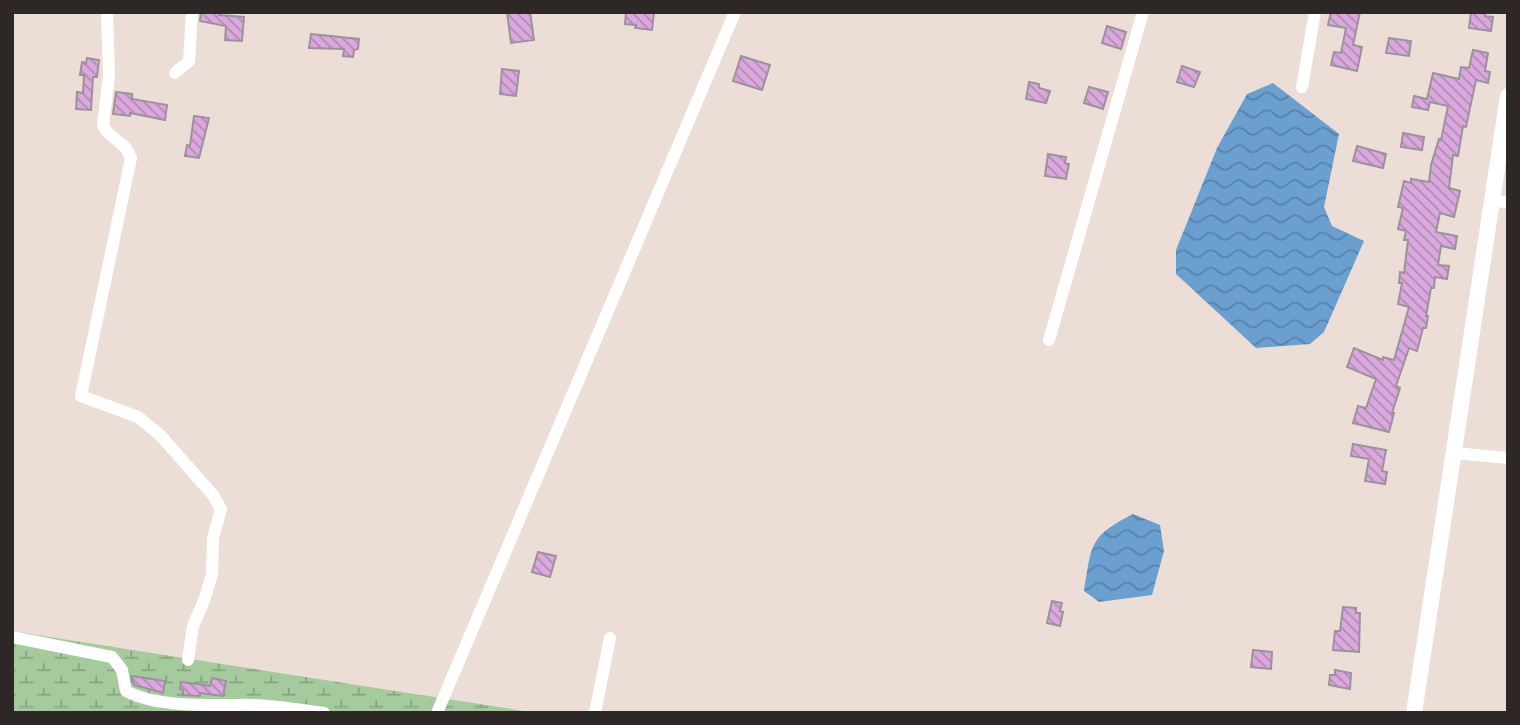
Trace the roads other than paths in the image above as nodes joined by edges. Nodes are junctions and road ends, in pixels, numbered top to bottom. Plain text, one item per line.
1 (107, 12) edge
2 (192, 12) edge
3 (735, 12) edge
4 (1143, 12) edge
5 (1315, 12) edge
6 (175, 73) dead end
7 (1302, 87) dead end
8 (1508, 96) edge
9 (1500, 201) edge
10 (1049, 340) dead end
11 (1454, 453) junction
12 (1508, 458) edge
13 (12, 637) edge
14 (610, 638) dead end
15 (188, 660) dead end
16 (324, 713) edge
17 (437, 713) edge
18 (595, 713) edge
19 (1414, 713) edge

1 - 15 street
2 - 6 street
3 - 17 street
4 - 10 street
5 - 7 street
8 - 9 main road
9 - 11 main road
11 - 12 street
11 - 19 main road
13 - 16 street
14 - 18 street

